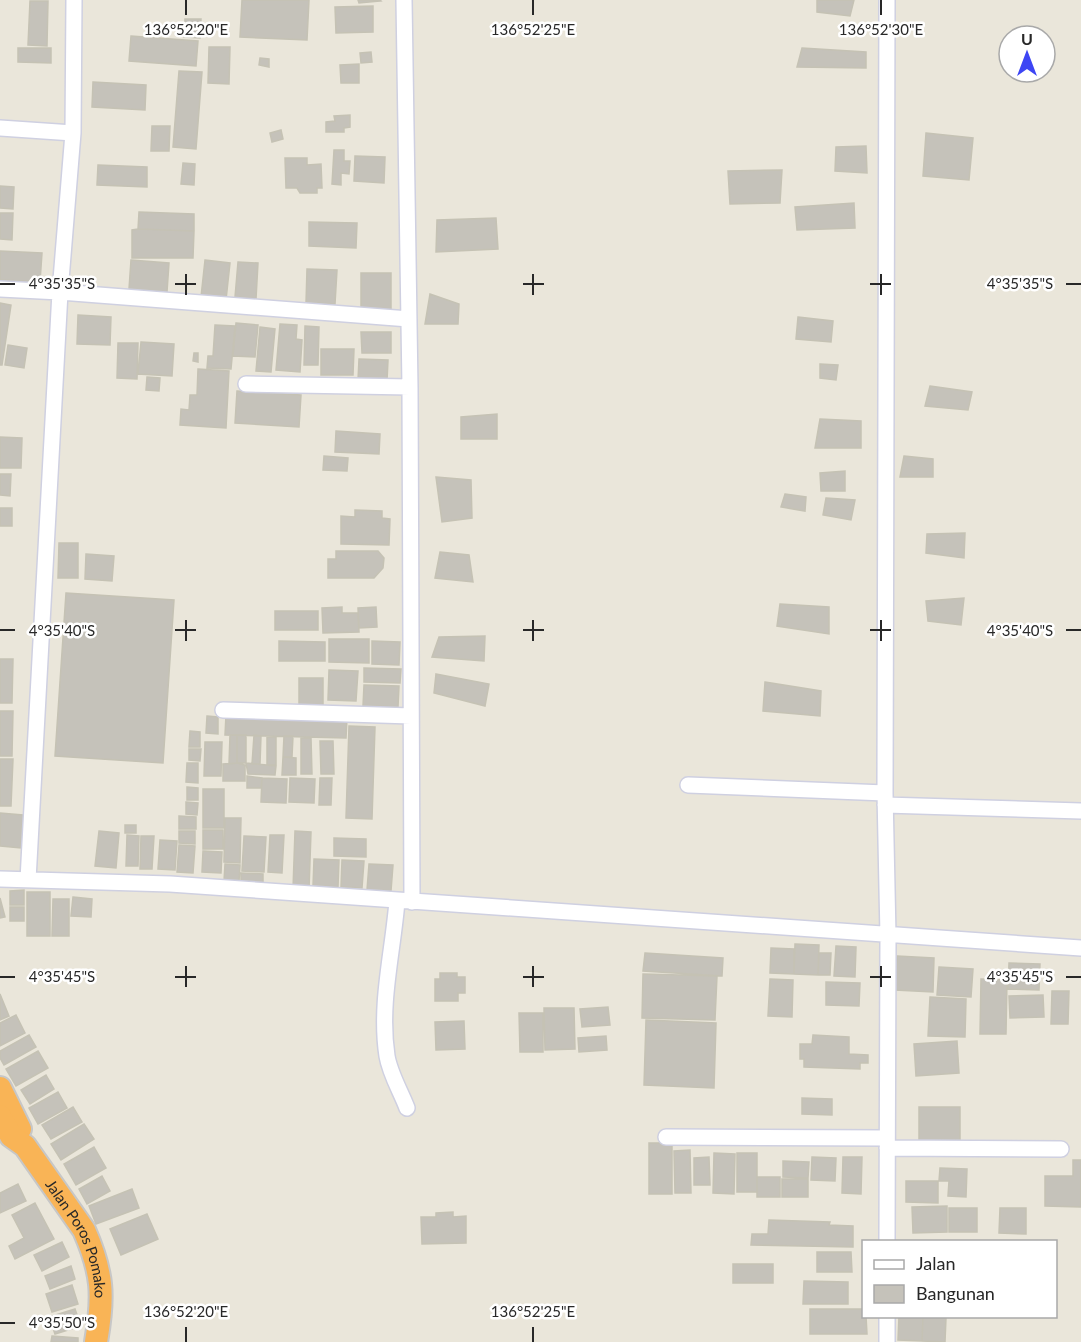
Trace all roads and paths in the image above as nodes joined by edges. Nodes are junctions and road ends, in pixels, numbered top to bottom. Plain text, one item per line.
1 (74, 0) edge
2 (404, 0) edge
3 (887, 0) edge
4 (0, 128) edge
5 (73, 133) junction
6 (0, 289) edge
7 (60, 292) junction
8 (409, 319) junction
9 (246, 384) dead end
10 (410, 387) junction
11 (223, 710) dead end
12 (411, 716) junction
13 (688, 785) dead end
14 (885, 799) junction
15 (1081, 811) edge
16 (0, 879) edge
17 (28, 880) junction
18 (405, 901) junction
19 (888, 936) junction
20 (1081, 948) edge
21 (0, 1088) edge
22 (407, 1108) dead end
23 (0, 1116) edge
24 (666, 1137) dead end
25 (887, 1143) junction
26 (25, 1146) junction
27 (1061, 1149) dead end
28 (887, 1240) edge
29 (887, 1318) edge
30 (96, 1342) edge
31 (887, 1342) edge

1 - 5 street
2 - 8 street
3 - 14 street
4 - 5 street
5 - 7 street
6 - 7 street
7 - 8 street
7 - 17 street
8 - 10 street
9 - 10 street
10 - 12 street
11 - 12 street
12 - 18 street
13 - 14 street
14 - 15 street
14 - 19 street
16 - 17 street
17 - 18 street
18 - 19 street
18 - 22 street
19 - 20 street
19 - 25 street
21 - 26 highway
23 - 26 highway
24 - 25 street
25 - 27 street
25 - 28 street
26 - 30 highway, Jalan Poros Pomako
29 - 31 street

